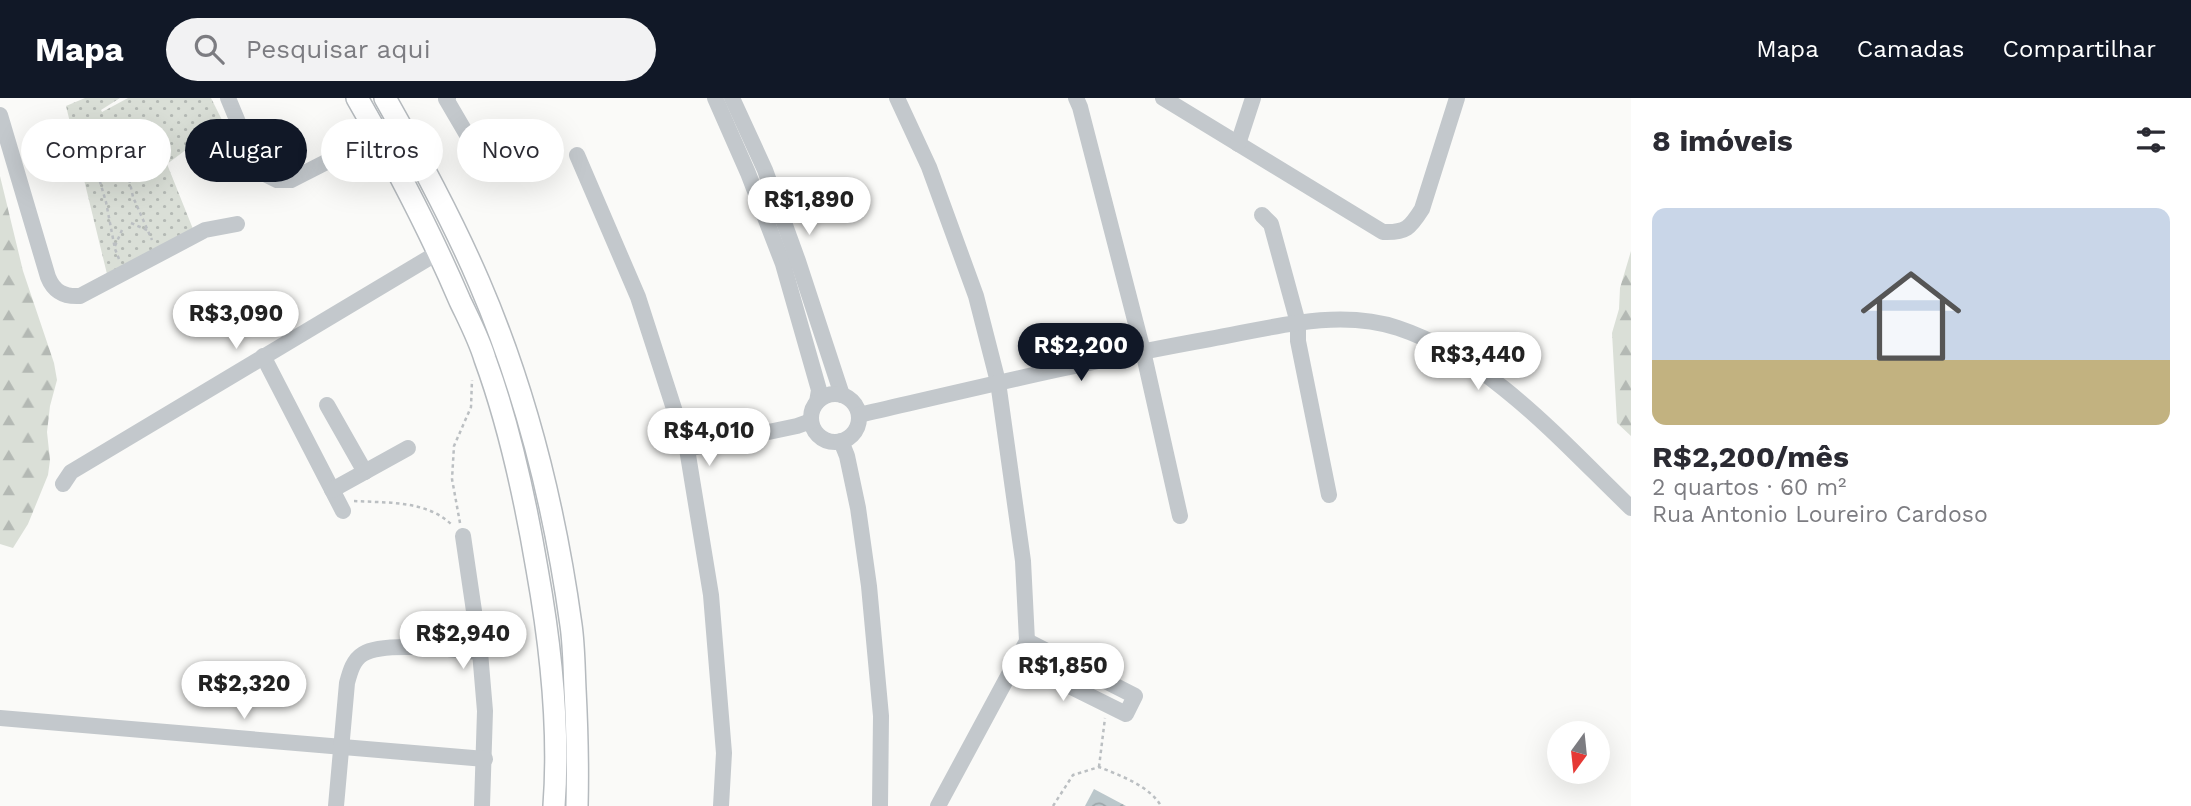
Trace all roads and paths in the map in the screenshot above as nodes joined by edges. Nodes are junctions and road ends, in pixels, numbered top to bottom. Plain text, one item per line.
1 (228, 98) edge
2 (357, 98) edge
3 (385, 98) edge
4 (448, 98) edge
5 (716, 98) edge
6 (732, 98) edge
7 (897, 98) edge
8 (1076, 98) edge
9 (1163, 98) edge
10 (1253, 98) edge
11 (1457, 98) edge
12 (0, 115) edge
13 (369, 119) edge
14 (457, 119) edge
15 (1238, 144) junction
16 (577, 155) dead end
17 (321, 165) edge
18 (403, 182) edge
19 (1262, 215) dead end
20 (131, 223) dead end
21 (237, 223) dead end
22 (122, 230) dead end
23 (149, 231) junction
24 (153, 240) dead end
25 (115, 250) junction
26 (439, 252) junction
27 (126, 271) junction
28 (1298, 323) junction
29 (1143, 351) junction
30 (263, 356) junction
31 (472, 381) dead end
32 (998, 382) junction
33 (842, 395) junction
34 (817, 402) junction
35 (327, 405) dead end
36 (859, 415) junction
37 (811, 421) junction
38 (841, 441) junction
39 (408, 448) dead end
40 (687, 449) junction
41 (365, 472) junction
42 (63, 484) dead end
43 (1329, 495) dead end
44 (337, 500) junction
45 (1631, 508) edge
46 (1180, 516) dead end
47 (463, 536) junction
48 (1027, 641) junction
49 (480, 652) junction
50 (1017, 660) junction
51 (1109, 706) junction
52 (0, 718) edge
53 (342, 747) junction
54 (485, 759) junction
55 (1099, 767) junction
56 (336, 806) edge
57 (482, 806) edge
58 (554, 806) edge
59 (577, 806) edge
60 (721, 806) edge
61 (880, 806) edge
62 (939, 806) edge
63 (1053, 806) edge
64 (1161, 806) edge

1 - 17 street
2 - 13 main road
3 - 59 main road
4 - 14 street
5 - 34 street
6 - 33 street
7 - 32 street
8 - 29 street
9 - 15 street
10 - 15 street
11 - 15 street
12 - 27 street
16 - 40 street
18 - 26 main road
19 - 28 street
20 - 23 path
21 - 27 street
22 - 25 path
23 - 24 path
23 - 25 path
25 - 27 path
26 - 30 street
26 - 58 main road
28 - 29 street
28 - 43 street
28 - 45 street
29 - 32 street
29 - 46 street
30 - 42 street
30 - 44 street
31 - 47 path
32 - 36 street
32 - 48 street
33 - 34 street
33 - 36 street
34 - 37 street
35 - 41 street
36 - 38 street
37 - 38 street
37 - 40 street
38 - 61 street
39 - 41 street
40 - 60 street
41 - 44 street
44 - 47 path
47 - 49 street
48 - 50 street
48 - 51 street
49 - 53 street
49 - 54 street
50 - 51 street
50 - 62 street
51 - 55 path
52 - 53 street
53 - 54 street
53 - 56 street
54 - 57 street
55 - 63 path
55 - 64 path

